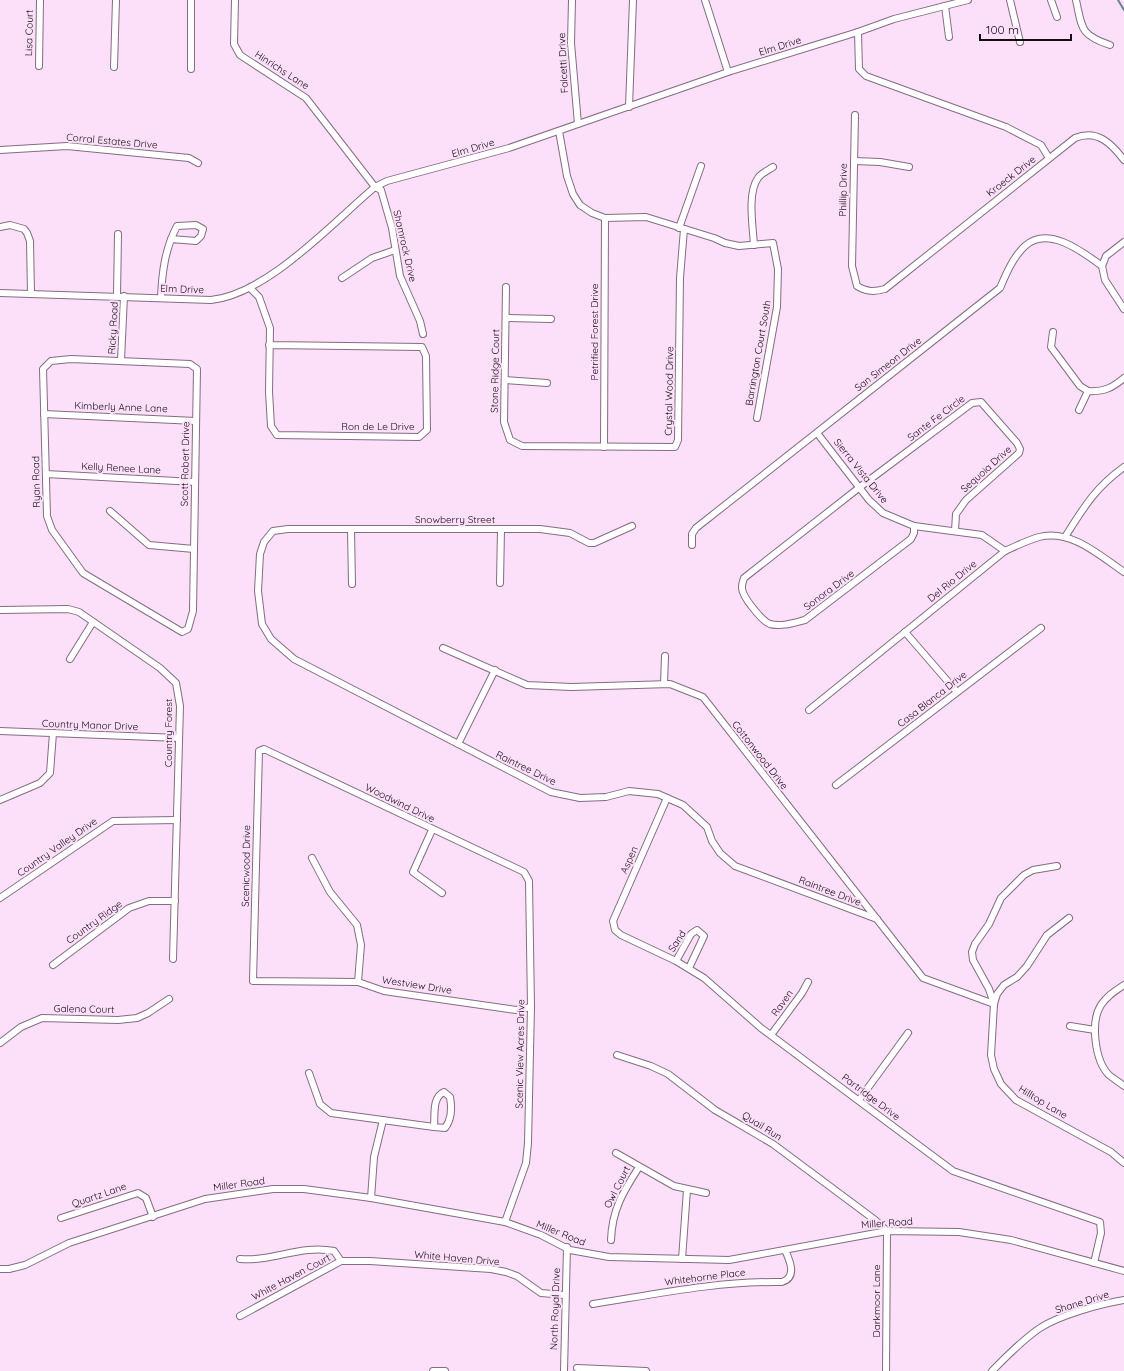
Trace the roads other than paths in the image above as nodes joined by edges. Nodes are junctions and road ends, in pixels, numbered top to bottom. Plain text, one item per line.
1 (40, 0) edge
2 (116, 0) edge
3 (191, 0) edge
4 (234, 0) edge
5 (572, 0) edge
6 (633, 0) edge
7 (705, 0) edge
8 (968, 0) edge
9 (1010, 0) edge
10 (1051, 0) edge
11 (1076, 0) edge
12 (945, 6) junction
13 (1057, 17) dead end
14 (858, 32) junction
15 (949, 37) dead end
16 (1020, 42) dead end
17 (1110, 45) dead end
18 (39, 66) dead end
19 (114, 66) dead end
20 (191, 69) dead end
21 (728, 72) junction
22 (629, 107) junction
23 (855, 114) dead end
24 (578, 124) junction
25 (559, 131) junction
26 (0, 150) edge
27 (1049, 158) junction
28 (1124, 160) edge
29 (854, 161) junction
30 (198, 163) dead end
31 (700, 166) dead end
32 (773, 168) dead end
33 (909, 168) dead end
34 (375, 187) junction
35 (605, 218) junction
36 (0, 227) edge
37 (681, 229) junction
38 (118, 234) dead end
39 (171, 240) junction
40 (1124, 242) edge
41 (754, 245) junction
42 (395, 250) junction
43 (852, 266) joint
44 (1102, 266) junction
45 (342, 278) dead end
46 (506, 287) dead end
47 (250, 288) junction
48 (0, 292) edge
49 (31, 293) junction
50 (117, 296) junction
51 (124, 296) junction
52 (161, 298) junction
53 (1124, 309) edge
54 (506, 318) junction
55 (551, 319) dead end
56 (1053, 332) dead end
57 (423, 334) dead end
58 (269, 345) junction
59 (121, 360) junction
60 (1124, 378) edge
61 (505, 380) junction
62 (547, 383) dead end
63 (1088, 391) junction
64 (1079, 410) dead end
65 (44, 414) junction
66 (757, 418) dead end
67 (196, 420) junction
68 (817, 433) junction
69 (1017, 443) joint
70 (522, 446) joint
71 (604, 447) junction
72 (1124, 467) edge
73 (46, 474) junction
74 (195, 482) junction
75 (860, 487) junction
76 (110, 511) dead end
77 (632, 526) dead end
78 (914, 526) junction
79 (501, 529) junction
80 (351, 530) junction
81 (273, 531) joint
82 (955, 531) junction
83 (1065, 537) junction
84 (692, 545) dead end
85 (194, 549) junction
86 (1005, 551) junction
87 (1124, 572) edge
88 (500, 583) dead end
89 (352, 584) dead end
90 (0, 610) edge
91 (94, 622) junction
92 (1041, 628) dead end
93 (182, 632) joint
94 (904, 632) junction
95 (443, 648) dead end
96 (664, 656) dead end
97 (70, 659) dead end
98 (495, 670) junction
99 (664, 684) junction
100 (957, 692) junction
101 (809, 710) dead end
102 (0, 732) edge
103 (53, 733) junction
104 (179, 738) junction
105 (458, 744) junction
106 (259, 751) joint
107 (836, 785) dead end
108 (667, 798) junction
109 (0, 800) edge
110 (177, 820) junction
111 (432, 830) junction
112 (312, 858) dead end
113 (1058, 866) dead end
114 (530, 881) joint
115 (442, 893) dead end
116 (0, 898) edge
117 (175, 901) junction
118 (1069, 918) dead end
119 (877, 920) junction
120 (615, 930) joint
121 (174, 959) dead end
122 (676, 960) junction
123 (53, 964) dead end
124 (688, 968) junction
125 (253, 981) joint
126 (358, 982) junction
127 (808, 982) dead end
128 (1124, 985) edge
129 (169, 999) dead end
130 (994, 1004) junction
131 (531, 1007) junction
132 (1070, 1026) dead end
133 (1095, 1030) junction
134 (908, 1032) dead end
135 (771, 1035) junction
136 (0, 1043) edge
137 (617, 1055) dead end
138 (309, 1073) dead end
139 (1124, 1086) edge
140 (859, 1100) junction
141 (383, 1120) junction
142 (434, 1127) junction
143 (616, 1153) dead end
144 (1124, 1163) edge
145 (639, 1167) junction
146 (687, 1190) junction
147 (706, 1193) dead end
148 (371, 1198) junction
149 (153, 1217) junction
150 (61, 1218) dead end
151 (505, 1222) junction
152 (887, 1231) junction
153 (611, 1240) dead end
154 (567, 1247) junction
155 (785, 1250) junction
156 (240, 1259) dead end
157 (682, 1259) junction
158 (341, 1262) junction
159 (1094, 1263) junction
160 (0, 1269) edge
161 (1124, 1271) edge
162 (565, 1295) junction
163 (1124, 1300) edge
164 (593, 1304) dead end
165 (240, 1316) dead end
166 (577, 1368) dead end
167 (433, 1371) edge
168 (445, 1371) edge
169 (564, 1371) edge
170 (646, 1371) edge
171 (886, 1371) edge
172 (992, 1371) edge

1 - 18 street, Lisa Court
2 - 19 street
3 - 20 street
4 - 34 street, Hinrichs Lane
5 - 24 street, Falcetti Drive
6 - 22 street
7 - 21 street
8 - 12 street, Elm Drive
9 - 16 street
10 - 13 street
11 - 17 street
12 - 14 street, Elm Drive
12 - 15 street
14 - 21 street, Elm Drive
14 - 27 street, Kroeck Drive
21 - 22 street, Elm Drive
22 - 24 street, Elm Drive
23 - 29 street, Phillip Drive
24 - 25 street, Elm Drive
25 - 34 street, Elm Drive
25 - 35 street
26 - 30 street, Corral Estates Drive
27 - 28 street
27 - 43 street, Kroeck Drive
29 - 33 street
29 - 43 street, Phillip Drive
31 - 37 street
32 - 41 street
34 - 42 street, Shamrock Drive
34 - 47 street, Elm Drive
35 - 37 street
35 - 71 street, Petrified Forest Drive
36 - 49 street
37 - 41 street
37 - 71 street, Crystal Wood Drive
38 - 50 street
39 - 39 street
39 - 52 street
40 - 44 street
41 - 66 street, Barrington Court South
42 - 45 street
42 - 57 street, Shamrock Drive
44 - 53 street
44 - 68 street, San Simeon Drive
46 - 54 street, Stone Ridge Court
47 - 52 street, Elm Drive
47 - 58 street, Ron de Le Drive
48 - 49 street, Elm Drive
49 - 50 street, Elm Drive
50 - 51 street, Elm Drive
51 - 52 street, Elm Drive
51 - 59 street, Ricky Road
54 - 55 street
54 - 61 street, Stone Ridge Court
56 - 63 street
58 - 58 street, Ron de Le Drive
59 - 65 street, Ryan Road
59 - 67 street, Scott Robert Drive
60 - 63 street
61 - 62 street
61 - 70 street, Stone Ridge Court
63 - 64 street
65 - 67 street, Kimberly Anne Lane
65 - 73 street, Ryan Road
67 - 74 street, Scott Robert Drive
68 - 75 street, Sierra Vista Drive
68 - 84 street, San Simeon Drive
69 - 75 street, Sante Fe Circle
69 - 82 street, Sequoia Drive
70 - 71 street, Crystal Wood Drive
72 - 83 street
73 - 74 street, Kelly Renee Lane
73 - 93 street, Ryan Road
74 - 85 street, Scott Robert Drive
75 - 78 street, Sierra Vista Drive
75 - 78 street, Sonora Drive
76 - 85 street
77 - 79 street, Snowberry Street
78 - 82 street, Sierra Vista Drive
79 - 80 street, Snowberry Street
79 - 88 street
80 - 81 street, Snowberry Street
80 - 89 street
81 - 105 street, Raintree Drive
82 - 86 street, Sierra Vista Drive
83 - 86 street, Del Rio Drive
83 - 87 street, Del Rio Drive
85 - 93 street, Scott Robert Drive
86 - 94 street, Del Rio Drive
90 - 91 street, Country Forest
91 - 97 street
91 - 104 street, Country Forest
92 - 100 street, Casa Blanca Drive
94 - 100 street
94 - 101 street, Del Rio Drive
95 - 98 street, Cottonwood Drive
96 - 99 street
98 - 99 street, Cottonwood Drive
98 - 105 street
99 - 119 street, Cottonwood Drive
100 - 107 street, Casa Blanca Drive
102 - 103 street, Country Manor Drive
103 - 104 street, Country Manor Drive
103 - 109 street
104 - 110 street, Country Forest
105 - 108 street, Raintree Drive
106 - 111 street, Woodwind Drive
106 - 125 street, Scenicwood Drive
108 - 119 street, Raintree Drive
108 - 120 street, Aspen
110 - 116 street, Country Valley Drive
110 - 117 street, Country Forest
111 - 114 street, Woodwind Drive
111 - 115 street
112 - 126 street
113 - 130 street
114 - 131 street, Scenic View Acres Drive
117 - 121 street, Country Forest
117 - 123 street, Country Ridge
118 - 130 street, Hilltop Lane
119 - 130 street, Cottonwood Drive
120 - 122 street, Partridge Drive
122 - 124 street, Partridge Drive
122 - 124 street, Sand
124 - 135 street, Partridge Drive
125 - 126 street, Westview Drive
126 - 131 street, Westview Drive
127 - 135 street, Raven
128 - 133 street
129 - 136 street, Galena Court
130 - 144 street, Hilltop Lane
131 - 151 street, Scenic View Acres Drive
132 - 133 street
133 - 139 street
134 - 140 street
135 - 140 street, Partridge Drive
137 - 152 street, Quail Run
138 - 141 street
140 - 159 street, Partridge Drive
141 - 142 street
141 - 148 street
142 - 142 street
143 - 145 street
145 - 146 street
145 - 153 street, Owl Court
146 - 147 street
146 - 157 street
148 - 149 street, Miller Road
148 - 151 street, Miller Road
149 - 150 street, Quartz Lane
149 - 160 street, Miller Road
151 - 154 street, Miller Road
152 - 155 street, Miller Road
152 - 159 street, Miller Road
152 - 171 street, Darkmoor Lane
154 - 157 street, Miller Road
154 - 162 street, North Royal Drive
155 - 157 street, Miller Road
155 - 164 street, Whitehorne Place
156 - 158 street, White Haven Court
158 - 162 street, White Haven Drive
158 - 165 street, White Haven Court
159 - 161 street, Miller Road
162 - 169 street, North Royal Drive
163 - 172 street, Shane Drive
166 - 170 street
167 - 168 street

